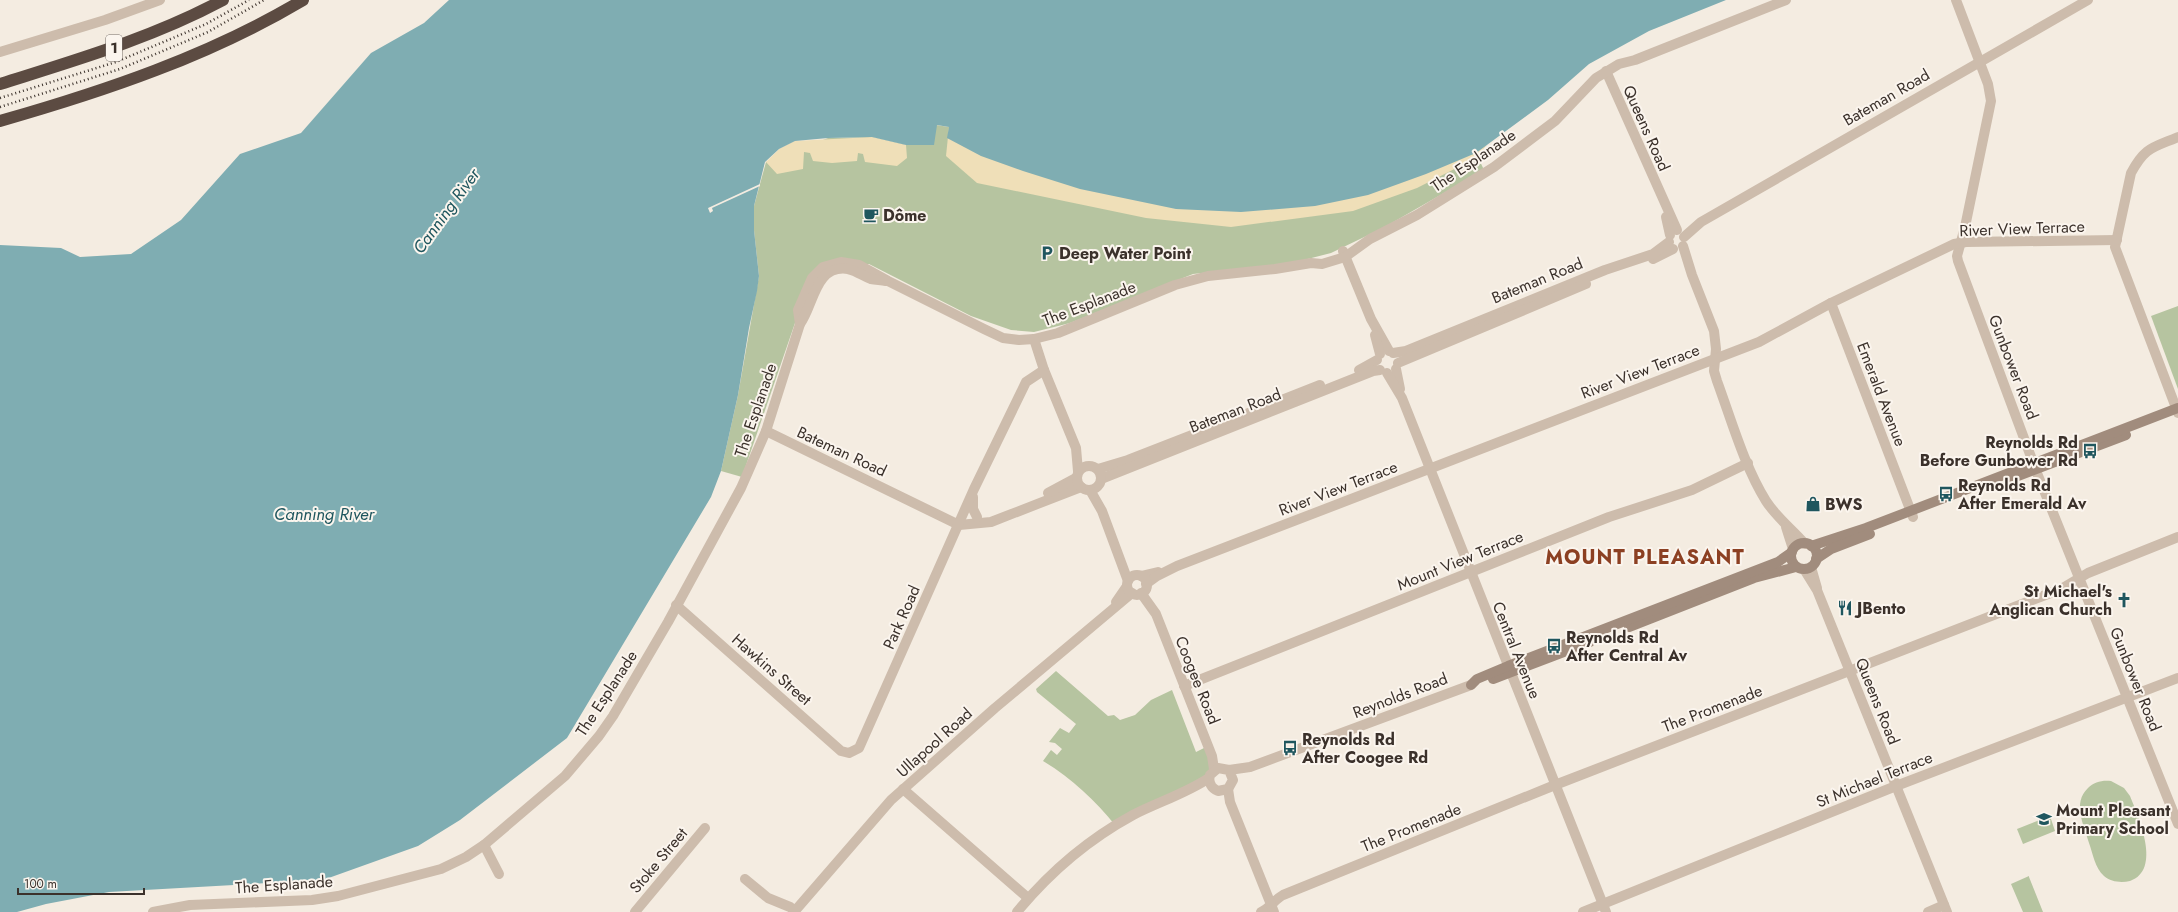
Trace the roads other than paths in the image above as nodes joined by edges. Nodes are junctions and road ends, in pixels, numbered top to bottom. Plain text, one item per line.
1 (160, 0) edge
2 (223, 0) edge
3 (303, 0) edge
4 (1786, 0) edge
5 (1956, 0) edge
6 (2088, 0) edge
7 (0, 52) edge
8 (1979, 61) junction
9 (1607, 74) junction
10 (0, 84) edge
11 (0, 121) edge
12 (2178, 137) edge
13 (1677, 240) junction
14 (2117, 240) junction
15 (1960, 243) junction
16 (1344, 254) junction
17 (1831, 303) junction
18 (1034, 340) junction
19 (1714, 358) junction
20 (1388, 362) junction
21 (1044, 370) junction
22 (2178, 411) edge
23 (766, 431) junction
24 (1076, 448) junction
25 (1748, 463) junction
26 (2035, 466) junction
27 (1093, 467) junction
28 (1429, 468) junction
29 (1087, 482) junction
30 (974, 489) junction
31 (1912, 514) junction
32 (977, 518) junction
33 (961, 522) junction
34 (1786, 527) junction
35 (2178, 537) edge
36 (1808, 545) junction
37 (1792, 551) junction
38 (1807, 565) junction
39 (1470, 572) junction
40 (1753, 574) junction
41 (2079, 580) junction
42 (1137, 585) junction
43 (676, 605) junction
44 (1509, 669) junction
45 (1850, 670) junction
46 (2178, 678) edge
47 (1471, 685) joint
48 (1184, 686) junction
49 (2127, 699) junction
50 (849, 753) joint
51 (1250, 767) junction
52 (1217, 774) junction
53 (1555, 785) junction
54 (1896, 786) junction
55 (1228, 787) junction
56 (903, 790) junction
57 (2176, 813) edge
58 (2178, 824) edge
59 (705, 828) dead end
60 (484, 845) junction
61 (499, 874) dead end
62 (746, 879) dead end
63 (1028, 898) junction
64 (191, 908) edge
65 (1272, 908) edge
66 (1604, 908) edge
67 (1946, 909) edge
68 (153, 912) edge
69 (635, 912) edge
70 (795, 912) edge
71 (1017, 912) edge
72 (1260, 912) edge
73 (1583, 912) edge
74 (1928, 912) edge

1 - 7 street
2 - 10 highway, 1
3 - 11 highway, 1
4 - 9 street, The Esplanade
5 - 8 street, Gunbower Road
6 - 8 street, Bateman Road
8 - 13 street, Bateman Road
8 - 15 street, Gunbower Road
9 - 13 street, Queens Road
9 - 16 street, The Esplanade
12 - 14 street
13 - 19 street, Queens Road
13 - 20 street, Bateman Road
14 - 15 street, River View Terrace
14 - 22 street
15 - 17 street, River View Terrace
15 - 26 street, Gunbower Road
16 - 18 street, The Esplanade
16 - 20 street, Central Avenue
17 - 19 street, River View Terrace
17 - 31 street, Emerald Avenue
18 - 21 street, Coogee Road
18 - 23 street, The Esplanade
19 - 25 street, Queens Road
19 - 28 street, River View Terrace
20 - 27 street, Bateman Road
20 - 28 street, Central Avenue
20 - 29 street, Bateman Road
21 - 24 street, Coogee Road
21 - 30 street, Park Road
22 - 26 main road, Reynolds Road
23 - 33 street, Bateman Road
23 - 43 street, The Esplanade
24 - 27 street, Coogee Road
24 - 29 street, Coogee Road
25 - 34 street, Queens Road
25 - 39 street, Mount View Terrace
26 - 31 main road, Reynolds Road
26 - 41 street, Gunbower Road
27 - 29 street, Bateman Road
27 - 29 street
28 - 39 street, Central Avenue
28 - 42 street, River View Terrace
29 - 32 street, Bateman Road
29 - 33 street, Bateman Road
29 - 42 street, Coogee Road
30 - 32 street, Park Road
30 - 33 street, Park Road
31 - 36 main road, Reynolds Road
31 - 38 main road, Reynolds Road
32 - 33 street, Bateman Road
33 - 50 street, Park Road
34 - 36 street, Queens Road
34 - 37 street, Queens Road
35 - 41 street, The Promenade
36 - 37 main road, Reynolds Road
36 - 38 main road
37 - 38 main road
37 - 40 main road, Reynolds Road
38 - 40 main road, Reynolds Road
38 - 45 street, Queens Road
39 - 44 street, Central Avenue
39 - 48 street, Mount View Terrace
40 - 44 main road, Reynolds Road
41 - 45 street, The Promenade
41 - 49 street, Gunbower Road
42 - 48 street, Coogee Road
42 - 56 street, Ullapool Road
43 - 50 street, Hawkins Street
43 - 60 street, The Esplanade
44 - 47 main road, Reynolds Road
44 - 53 street, Central Avenue
45 - 53 street, The Promenade
45 - 54 street, Queens Road
46 - 49 street, St Michael Terrace
47 - 51 street, Reynolds Road
48 - 52 street, Coogee Road
49 - 54 street, St Michael Terrace
49 - 57 street, Gunbower Road
51 - 52 street, Reynolds Road
51 - 55 street, Reynolds Road
52 - 55 street
52 - 55 street, Reynolds Road
52 - 63 street, Reynolds Road
53 - 65 street, The Promenade
53 - 66 street, Central Avenue
54 - 66 street, St Michael Terrace
54 - 67 street, Queens Road
55 - 65 street
56 - 63 street
56 - 70 street, Ullapool Road
57 - 58 street, Gunbower Road
59 - 69 street, Stoke Street
60 - 61 street
60 - 64 street, The Esplanade
62 - 70 street
63 - 71 street, Reynolds Road
64 - 68 street, The Esplanade
65 - 72 street, The Promenade
66 - 73 street, St Michael Terrace
67 - 74 street

